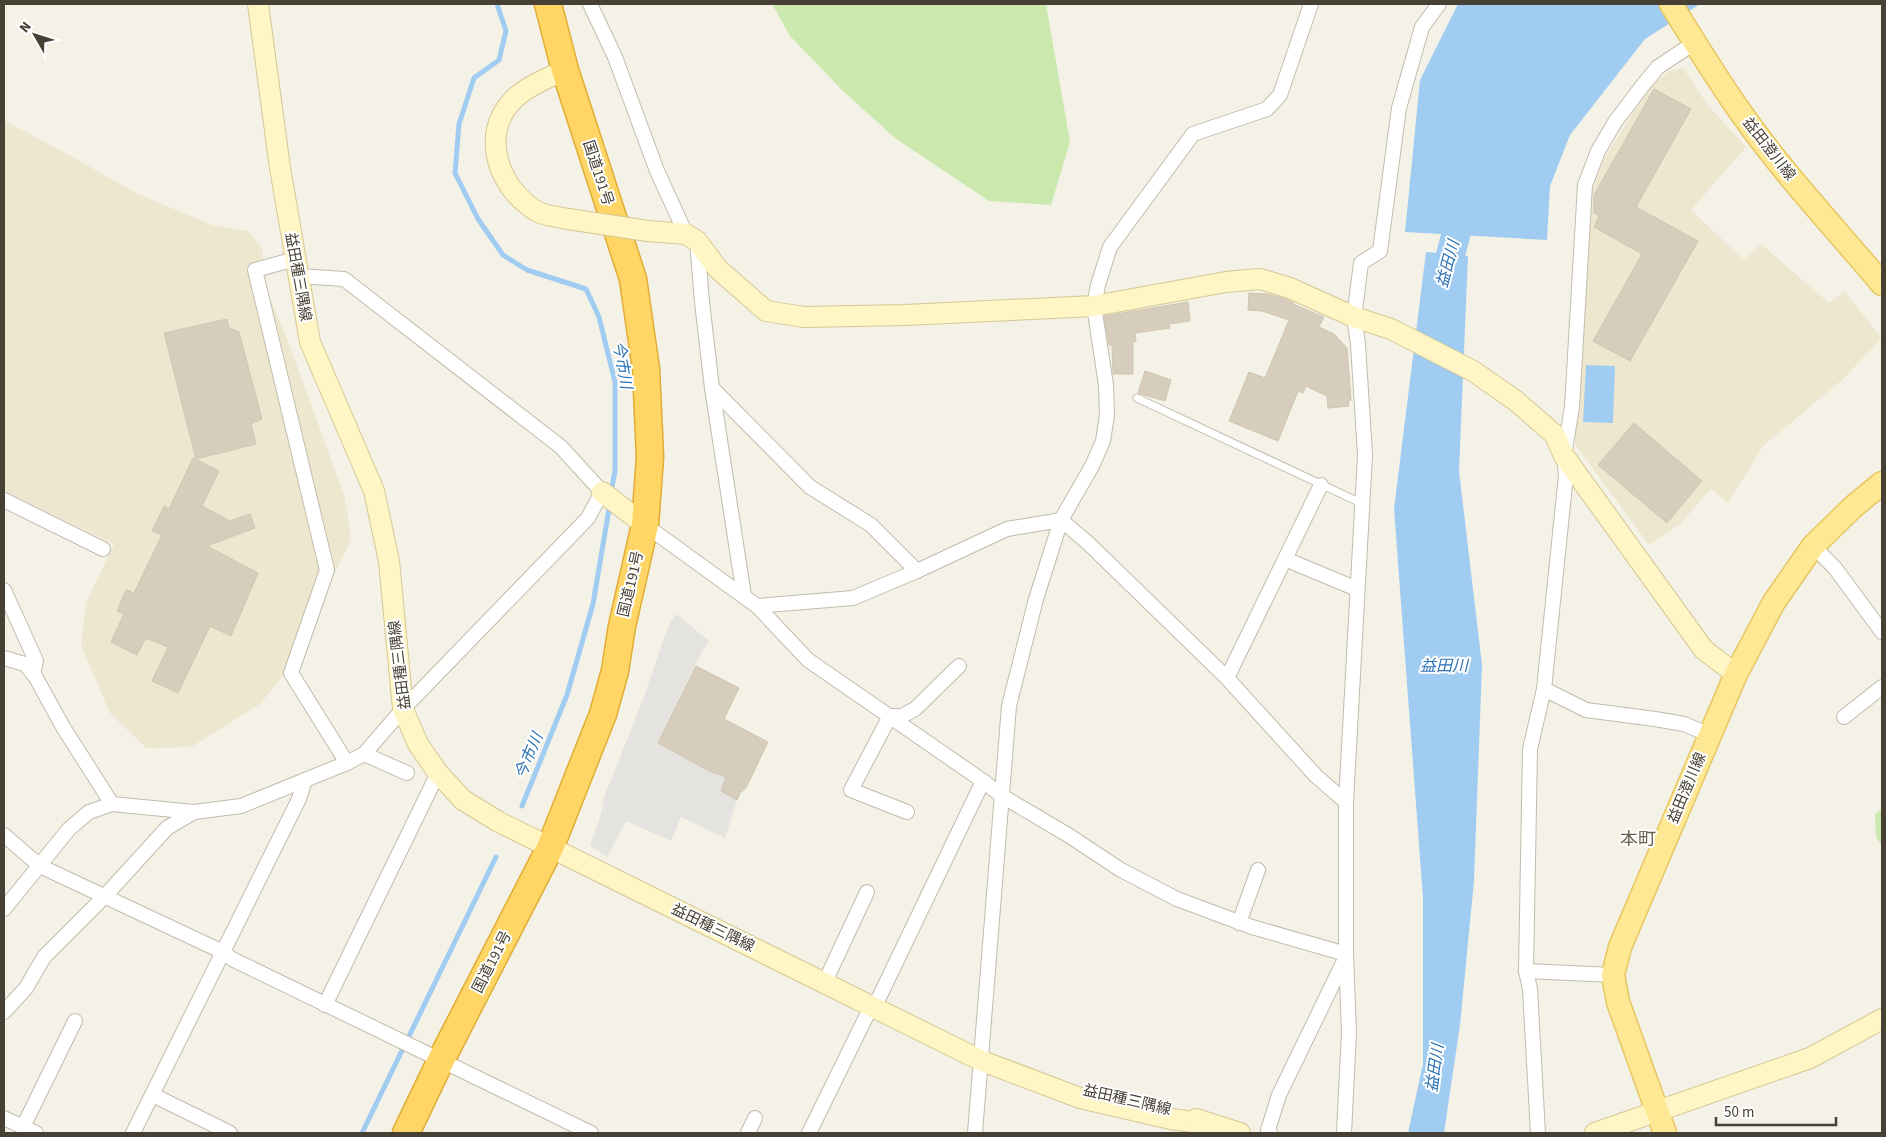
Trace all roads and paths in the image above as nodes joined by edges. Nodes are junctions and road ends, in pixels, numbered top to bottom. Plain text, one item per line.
1 (258, 4) edge
2 (548, 4) edge
3 (590, 4) edge
4 (1311, 4) edge
5 (1438, 4) edge
6 (1671, 4) edge
7 (1689, 34) junction
8 (565, 70) junction
9 (691, 238) junction
10 (296, 267) junction
11 (1882, 284) edge
12 (1094, 306) junction
13 (1354, 317) junction
14 (712, 388) junction
15 (1137, 398) dead end
16 (1564, 456) junction
17 (1882, 483) edge
18 (1321, 484) junction
19 (602, 492) junction
20 (4, 500) edge
21 (1361, 503) junction
22 (1061, 520) junction
23 (645, 525) junction
24 (1813, 546) junction
25 (103, 550) dead end
26 (1285, 559) junction
27 (917, 571) junction
28 (1357, 589) junction
29 (4, 590) edge
30 (744, 596) junction
31 (757, 606) junction
32 (1882, 632) edge
33 (4, 658) edge
34 (959, 666) dead end
35 (33, 674) junction
36 (1736, 674) junction
37 (1227, 678) junction
38 (1882, 687) edge
39 (1544, 689) junction
40 (403, 709) junction
41 (890, 716) junction
42 (1844, 717) dead end
43 (1710, 734) junction
44 (364, 754) junction
45 (347, 763) junction
46 (407, 773) dead end
47 (438, 774) junction
48 (306, 780) junction
49 (983, 781) junction
50 (1002, 796) junction
51 (1346, 802) junction
52 (112, 804) junction
53 (194, 812) junction
54 (907, 812) dead end
55 (4, 835) edge
56 (550, 848) junction
57 (40, 866) junction
58 (1258, 870) dead end
59 (867, 892) dead end
60 (104, 897) junction
61 (4, 909) edge
62 (1239, 922) junction
63 (223, 952) junction
64 (1346, 956) junction
65 (1526, 971) junction
66 (1613, 975) junction
67 (824, 984) junction
68 (325, 1005) junction
69 (874, 1008) junction
70 (4, 1012) edge
71 (75, 1020) dead end
72 (1881, 1022) edge
73 (441, 1060) junction
74 (982, 1061) junction
75 (152, 1095) junction
76 (1658, 1112) junction
77 (4, 1118) edge
78 (755, 1118) dead end
79 (23, 1127) junction
80 (36, 1133) edge
81 (133, 1133) edge
82 (230, 1133) edge
83 (406, 1133) edge
84 (591, 1133) edge
85 (748, 1133) edge
86 (809, 1133) edge
87 (975, 1133) edge
88 (1240, 1133) edge
89 (1270, 1133) edge
90 (1344, 1133) edge
91 (1538, 1133) edge
92 (1595, 1133) edge
93 (1665, 1133) edge

1 - 10 street, 益田種三隅線
2 - 8 highway, 国道191号
3 - 9 street
4 - 12 street
5 - 13 street
6 - 7 main road, 益田澄川線
7 - 11 main road, 益田澄川線
7 - 16 street
8 - 9 street, bridge
8 - 23 highway, 国道191号
9 - 12 street
9 - 14 street
10 - 19 street
10 - 40 street, 益田種三隅線
10 - 45 street
12 - 13 street
12 - 22 street
13 - 16 street
13 - 21 street
14 - 27 street
14 - 30 street
15 - 18 lane
16 - 36 street
16 - 39 street
17 - 24 main road, 益田澄川線
18 - 21 lane
18 - 26 street
19 - 23 street
19 - 40 street
20 - 25 street
21 - 28 street
22 - 27 street
22 - 37 street
22 - 50 street
23 - 30 street
23 - 56 highway, 国道191号
24 - 32 street
24 - 36 main road, 益田澄川線
26 - 28 street
26 - 37 street
27 - 31 street
28 - 51 street
29 - 35 street
30 - 31 street
31 - 41 street
33 - 35 street
34 - 41 street
35 - 52 street
36 - 43 main road, 益田澄川線
37 - 51 street
38 - 42 street
39 - 43 street
39 - 65 street
40 - 44 street
40 - 47 street, 益田種三隅線
41 - 49 street
41 - 54 street
43 - 66 main road, 益田澄川線
44 - 45 street
44 - 46 street
45 - 48 street
47 - 56 street, 益田種三隅線
47 - 68 street
48 - 53 street
48 - 63 street
49 - 50 street
49 - 69 street
50 - 62 street
50 - 74 street
51 - 64 street
52 - 53 street
52 - 57 street
53 - 60 street
55 - 57 street
56 - 67 street, 益田種三隅線
56 - 73 highway, 国道191号
57 - 60 street
57 - 61 street
58 - 62 street
59 - 67 street
60 - 63 street
60 - 70 street
62 - 64 street
63 - 68 street
63 - 75 street
64 - 89 street
64 - 90 street
65 - 66 street
65 - 91 street
66 - 76 main road, 益田澄川線
67 - 69 street, 益田種三隅線
68 - 73 street
69 - 74 street, 益田種三隅線
69 - 86 street
71 - 79 street
72 - 76 street
73 - 83 highway, 国道191号
73 - 84 street
74 - 87 street
74 - 88 street, 益田種三隅線
75 - 81 street
75 - 82 street
76 - 92 street
76 - 93 main road, 益田澄川線
77 - 79 street
78 - 85 street
79 - 80 street

